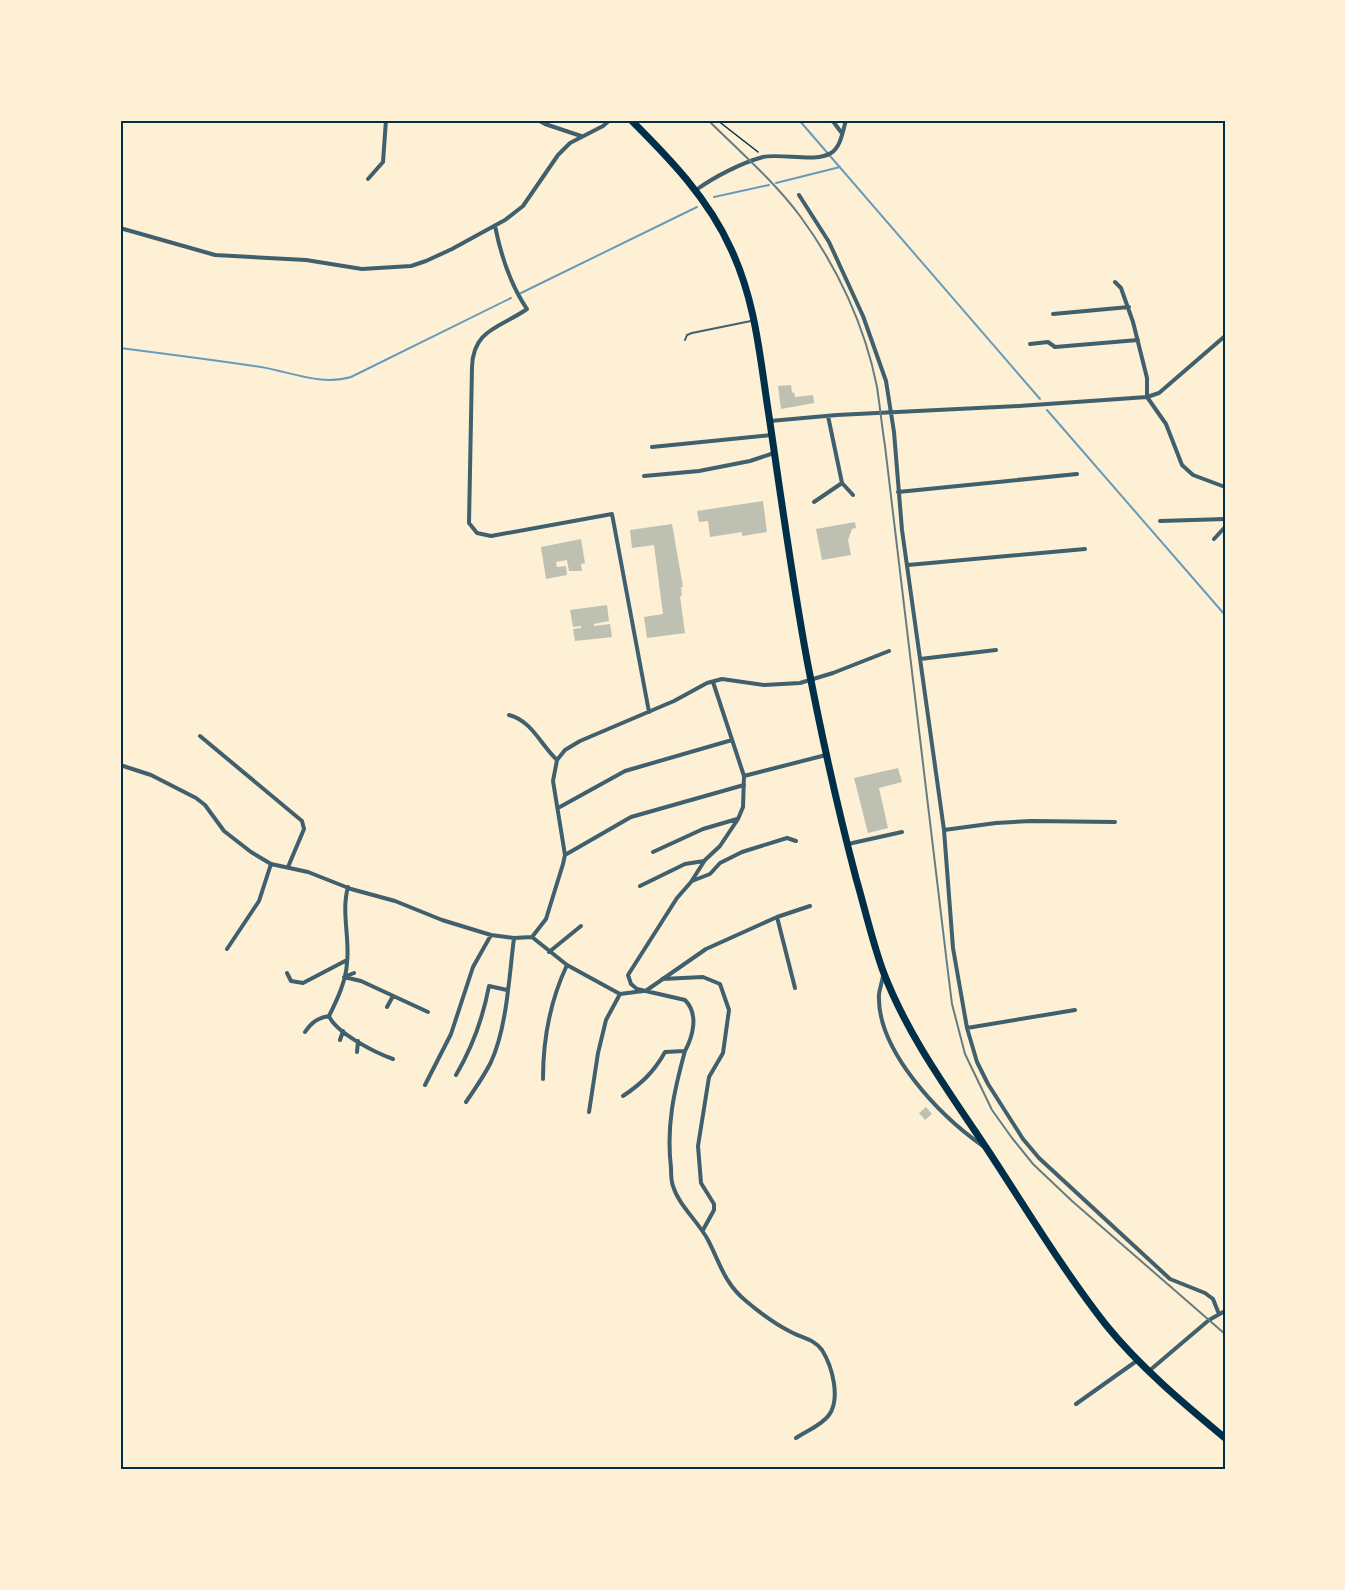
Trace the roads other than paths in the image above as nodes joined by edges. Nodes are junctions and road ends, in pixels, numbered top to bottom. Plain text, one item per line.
1 (386, 120) edge
2 (538, 120) edge
3 (610, 120) edge
4 (631, 120) edge
5 (832, 120) edge
6 (846, 120) edge
7 (842, 133) junction
8 (582, 136) junction
9 (368, 179) dead end
10 (696, 190) junction
11 (799, 195) dead end
12 (495, 226) junction
13 (120, 228) edge
14 (1115, 282) dead end
15 (1129, 307) junction
16 (1053, 314) dead end
17 (754, 320) junction
18 (1225, 336) edge
19 (685, 340) dead end
20 (1138, 340) junction
21 (1030, 344) dead end
22 (1147, 397) junction
23 (891, 413) junction
24 (828, 416) junction
25 (770, 421) junction
26 (772, 435) junction
27 (652, 447) dead end
28 (774, 453) junction
29 (1077, 474) dead end
30 (644, 476) dead end
31 (842, 483) junction
32 (1225, 488) edge
33 (898, 492) junction
34 (853, 495) dead end
35 (814, 502) dead end
36 (1225, 519) edge
37 (1160, 521) dead end
38 (1225, 527) edge
39 (1214, 539) dead end
40 (1085, 549) dead end
41 (908, 565) junction
42 (996, 650) dead end
43 (889, 651) dead end
44 (920, 659) junction
45 (811, 680) junction
46 (713, 682) junction
47 (649, 712) junction
48 (509, 714) dead end
49 (200, 736) dead end
50 (732, 740) junction
51 (827, 755) junction
52 (557, 760) junction
53 (120, 765) edge
54 (126, 766) junction
55 (120, 771) edge
56 (744, 776) junction
57 (744, 785) junction
58 (558, 808) junction
59 (738, 819) junction
60 (1115, 822) dead end
61 (944, 830) junction
62 (902, 832) dead end
63 (796, 841) dead end
64 (847, 844) junction
65 (653, 852) dead end
66 (565, 855) junction
67 (705, 860) junction
68 (272, 864) junction
69 (288, 867) junction
70 (691, 882) junction
71 (640, 886) dead end
72 (348, 887) junction
73 (810, 906) dead end
74 (777, 917) junction
75 (581, 926) dead end
76 (491, 935) junction
77 (532, 937) junction
78 (514, 938) junction
79 (227, 950) dead end
80 (549, 952) junction
81 (348, 960) junction
82 (567, 965) junction
83 (884, 972) junction
84 (286, 973) dead end
85 (354, 973) dead end
86 (344, 977) junction
87 (662, 980) junction
88 (795, 988) dead end
89 (507, 990) junction
90 (647, 991) junction
91 (620, 994) junction
92 (393, 996) junction
93 (387, 1007) dead end
94 (1075, 1010) dead end
95 (428, 1012) dead end
96 (329, 1016) junction
97 (967, 1028) junction
98 (343, 1031) junction
99 (305, 1032) dead end
100 (340, 1040) dead end
101 (358, 1041) junction
102 (685, 1051) junction
103 (357, 1052) dead end
104 (393, 1059) dead end
105 (456, 1075) dead end
106 (543, 1078) dead end
107 (425, 1085) dead end
108 (623, 1096) dead end
109 (466, 1102) dead end
110 (589, 1112) dead end
111 (987, 1148) junction
112 (703, 1230) junction
113 (1225, 1311) edge
114 (1219, 1314) junction
115 (1138, 1360) junction
116 (1149, 1371) junction
117 (1076, 1404) dead end
118 (796, 1438) dead end
119 (1225, 1438) edge

1 - 9 street
2 - 8 street
3 - 8 street
4 - 10 main road
5 - 7 street
6 - 7 street
7 - 10 street
8 - 12 street
10 - 17 main road
11 - 23 street
12 - 13 street
12 - 47 street
14 - 15 street
15 - 16 street
15 - 20 street
17 - 19 lane
17 - 25 main road
18 - 22 street
20 - 21 street
20 - 22 street
22 - 23 street
22 - 32 street
23 - 24 street
23 - 33 street
24 - 25 street
24 - 31 street
25 - 26 main road
26 - 27 street
26 - 28 main road
28 - 30 street
28 - 45 main road
29 - 33 street
31 - 34 street
31 - 35 street
33 - 41 street
36 - 37 street
38 - 39 street
40 - 41 street
41 - 44 street
42 - 44 street
43 - 45 street
44 - 61 street
45 - 46 street
45 - 51 main road
46 - 47 street
46 - 50 street
47 - 52 street
48 - 52 street
49 - 69 street
50 - 56 street
50 - 58 street
51 - 56 street
51 - 64 main road
52 - 58 street
53 - 54 street
54 - 55 street
54 - 68 street
56 - 57 street
57 - 59 street
57 - 66 street
58 - 66 street
59 - 65 street
59 - 67 street
60 - 61 street
61 - 97 street
62 - 64 street
63 - 70 street
64 - 83 main road
66 - 77 street
67 - 70 street
67 - 71 street
68 - 69 street
68 - 79 street
69 - 72 street
70 - 90 street
72 - 76 street
72 - 81 street
73 - 74 street
74 - 87 street
74 - 88 street
75 - 80 street
76 - 78 street
76 - 107 street
77 - 78 street
77 - 80 street
78 - 89 street
80 - 82 street
81 - 84 street
81 - 86 street
82 - 91 street
82 - 106 street
83 - 111 main road
83 - 111 street
85 - 86 street
86 - 92 street
86 - 96 street
87 - 90 street
87 - 112 street
89 - 105 street
89 - 109 street
90 - 91 street
90 - 102 street
91 - 110 street
92 - 93 street
92 - 95 street
94 - 97 street
96 - 98 street
96 - 99 street
97 - 114 street
98 - 100 street
98 - 101 street
101 - 103 street
101 - 104 street
102 - 108 street
102 - 112 street
111 - 115 main road
112 - 118 street
113 - 114 street
114 - 116 street
115 - 116 main road
115 - 117 street
116 - 119 main road

